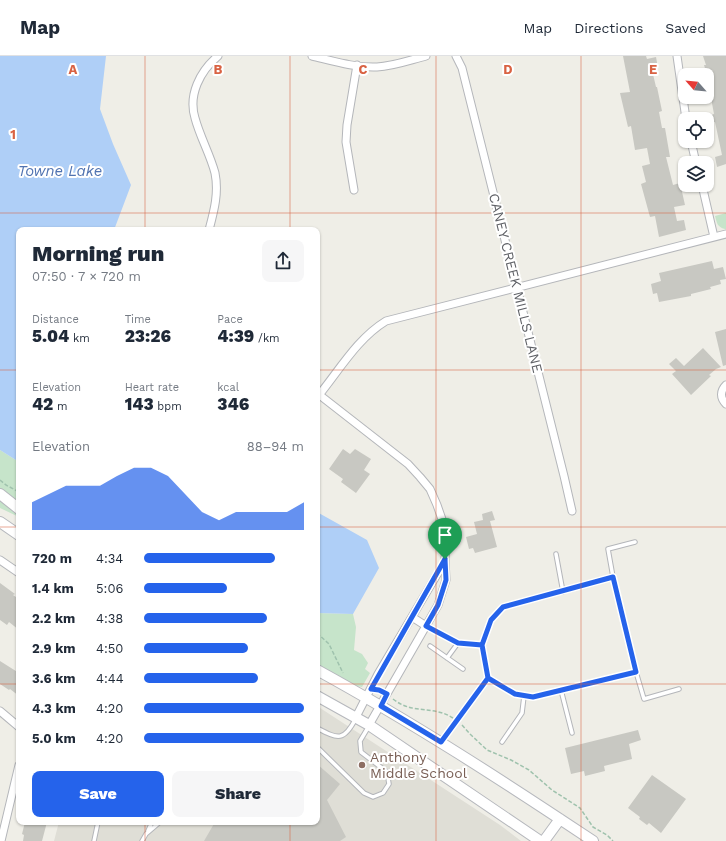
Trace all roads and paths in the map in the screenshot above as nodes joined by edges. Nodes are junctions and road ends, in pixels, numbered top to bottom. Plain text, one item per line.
1 (218, 56) edge
2 (312, 56) edge
3 (426, 56) edge
4 (456, 56) edge
5 (677, 56) edge
6 (357, 65) junction
7 (685, 112) edge
8 (354, 190) dead end
9 (704, 192) edge
10 (210, 227) edge
11 (726, 234) edge
12 (714, 237) junction
13 (517, 287) junction
14 (726, 385) edge
15 (320, 392) edge
16 (320, 396) edge
17 (726, 404) edge
18 (0, 480) edge
19 (16, 490) edge
20 (0, 494) edge
21 (16, 507) edge
22 (572, 511) dead end
23 (0, 522) edge
24 (16, 533) edge
25 (635, 542) dead end
26 (556, 554) dead end
27 (445, 559) junction
28 (0, 560) edge
29 (16, 571) edge
30 (613, 577) junction
31 (563, 592) junction
32 (412, 617) junction
33 (426, 626) junction
34 (320, 636) edge
35 (458, 643) junction
36 (482, 645) junction
37 (430, 646) dead end
38 (447, 658) junction
39 (463, 669) dead end
40 (320, 672) edge
41 (636, 672) junction
42 (346, 676) dead end
43 (488, 678) junction
44 (679, 689) dead end
45 (561, 690) junction
46 (387, 694) junction
47 (524, 696) junction
48 (367, 697) junction
49 (320, 698) edge
50 (381, 706) junction
51 (0, 711) edge
52 (356, 717) junction
53 (457, 721) junction
54 (16, 724) edge
55 (369, 725) junction
56 (320, 730) edge
57 (572, 732) dead end
58 (441, 742) junction
59 (502, 742) dead end
60 (320, 750) edge
61 (16, 778) edge
62 (560, 819) junction
63 (97, 825) edge
64 (150, 825) edge
65 (156, 825) edge
66 (146, 834) junction
67 (1, 841) edge
68 (94, 841) edge
69 (142, 841) edge
70 (540, 841) edge
71 (544, 841) edge
72 (593, 841) edge
73 (613, 841) edge

1 - 10 street
2 - 6 street
3 - 6 street
4 - 13 street, CANEY CREEK MILLS LANE
5 - 7 street
6 - 8 street
9 - 12 street
11 - 12 street
12 - 13 street
13 - 15 street
13 - 22 street, CANEY CREEK MILLS LANE
14 - 17 street
16 - 27 street
18 - 19 path
20 - 21 main road
23 - 24 main road
25 - 30 lane
26 - 31 lane
27 - 32 street
27 - 33 street
28 - 29 street
30 - 31 lane
30 - 41 lane
31 - 36 lane
32 - 33 street
32 - 48 street
33 - 35 lane
33 - 46 street
34 - 42 path
35 - 36 lane
35 - 38 lane
36 - 43 lane
37 - 38 lane
38 - 39 lane
40 - 48 main road
41 - 44 lane
41 - 45 lane
43 - 47 lane
43 - 53 lane
45 - 47 lane
45 - 57 lane
46 - 50 street
46 - 53 path
47 - 59 lane
48 - 50 main road
48 - 52 street
49 - 52 main road
50 - 55 street
50 - 58 main road
51 - 54 street
52 - 55 main road
52 - 56 lane
53 - 58 lane
53 - 73 path
55 - 60 lane
55 - 70 main road
58 - 62 main road
61 - 67 street
62 - 71 main road
62 - 72 main road
63 - 68 lane
64 - 66 lane
65 - 66 lane
66 - 69 lane

